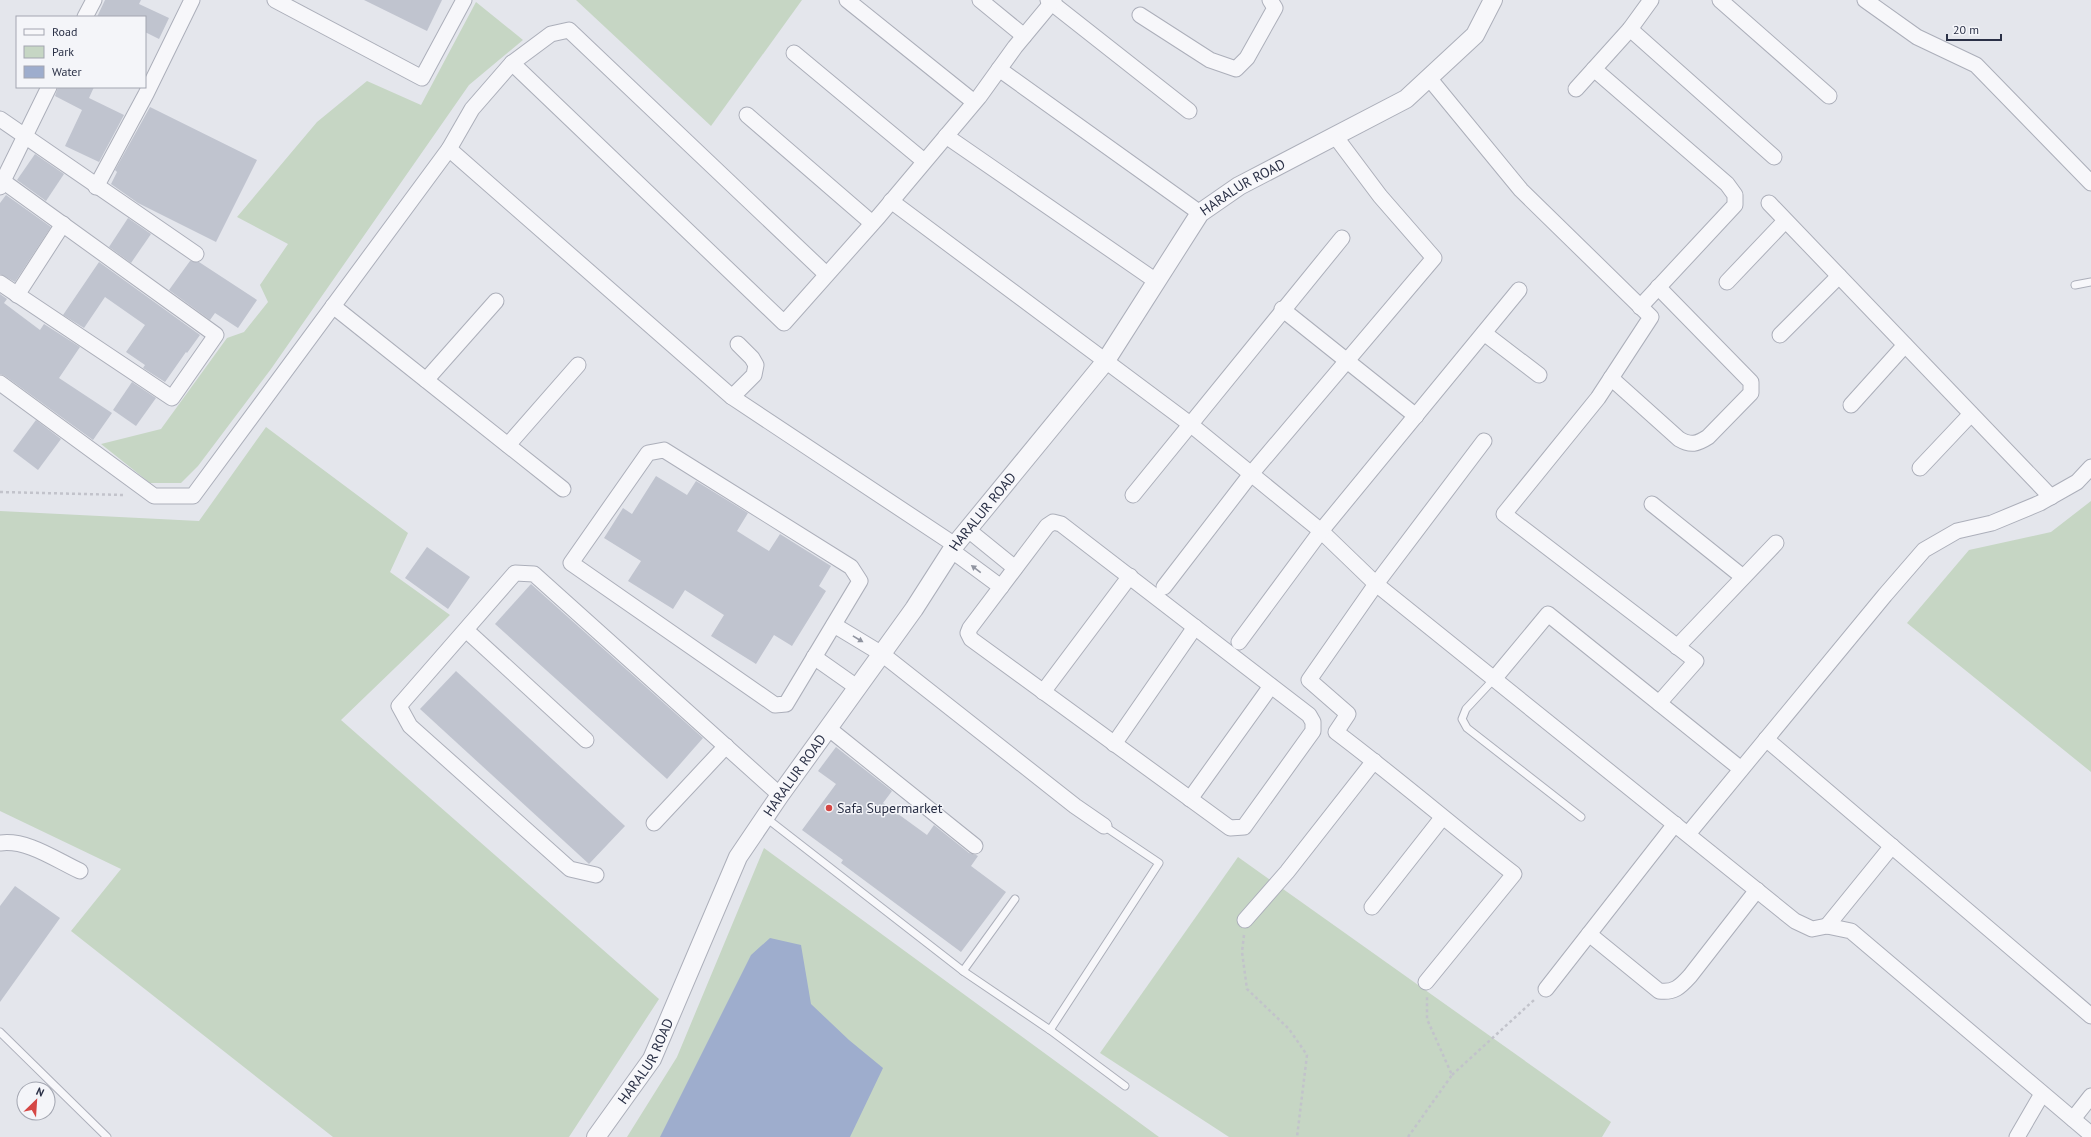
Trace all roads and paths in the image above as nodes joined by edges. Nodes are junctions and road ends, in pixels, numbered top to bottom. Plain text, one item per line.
1 (94, 0) edge
2 (192, 0) edge
3 (275, 0) edge
4 (847, 0) edge
5 (980, 0) edge
6 (1270, 0) edge
7 (1493, 0) edge
8 (1651, 0) edge
9 (1720, 0) edge
10 (1865, 0) edge
11 (461, 1) edge
12 (1051, 1) edge
13 (1140, 14) dead end
14 (86, 16) edge
15 (1630, 29) junction
16 (1024, 36) junction
17 (794, 53) dead end
18 (512, 63) junction
19 (999, 68) junction
20 (1594, 69) junction
21 (1429, 78) junction
22 (49, 88) edge
23 (1576, 89) dead end
24 (1829, 96) dead end
25 (974, 102) junction
26 (1189, 111) dead end
27 (747, 116) dead end
28 (0, 119) edge
29 (24, 136) junction
30 (946, 136) junction
31 (1335, 136) junction
32 (449, 149) junction
33 (1774, 157) dead end
34 (924, 161) junction
35 (2091, 183) edge
36 (2, 184) edge
37 (96, 186) junction
38 (890, 201) junction
39 (1769, 203) dead end
40 (1200, 213) junction
41 (1785, 221) junction
42 (872, 223) junction
43 (63, 224) junction
44 (1342, 238) dead end
45 (196, 254) dead end
46 (826, 274) junction
47 (1839, 276) junction
48 (1156, 281) junction
49 (1727, 282) dead end
50 (2091, 282) edge
51 (0, 283) edge
52 (2075, 285) dead end
53 (1658, 287) junction
54 (1519, 290) dead end
55 (17, 295) junction
56 (496, 301) dead end
57 (333, 306) junction
58 (1640, 307) junction
59 (1282, 309) junction
60 (1484, 333) junction
61 (1780, 335) dead end
62 (738, 344) dead end
63 (1905, 345) junction
64 (1105, 362) junction
65 (1346, 362) junction
66 (578, 365) dead end
67 (1539, 375) dead end
68 (1611, 378) junction
69 (426, 380) junction
70 (0, 383) edge
71 (732, 397) junction
72 (1851, 405) dead end
73 (1971, 414) junction
74 (1416, 416) junction
75 (1190, 424) junction
76 (1484, 440) dead end
77 (508, 445) junction
78 (2091, 466) edge
79 (1920, 468) dead end
80 (1251, 474) junction
81 (563, 489) dead end
82 (0, 492) edge
83 (1133, 494) dead end
84 (154, 496) junction
85 (2051, 497) junction
86 (1652, 504) dead end
87 (967, 529) junction
88 (1321, 531) junction
89 (1776, 543) dead end
90 (953, 548) junction
91 (1015, 568) junction
92 (1130, 576) junction
93 (1743, 577) junction
94 (1376, 584) junction
95 (1000, 587) junction
96 (1164, 587) dead end
97 (834, 625) junction
98 (1195, 627) junction
99 (466, 630) junction
100 (1239, 642) dead end
101 (1677, 647) junction
102 (882, 654) junction
103 (814, 657) junction
104 (1494, 679) junction
105 (1272, 686) junction
106 (858, 688) junction
107 (1043, 692) junction
108 (1659, 703) junction
109 (828, 728) junction
110 (1766, 739) junction
111 (586, 740) dead end
112 (1114, 744) junction
113 (726, 746) junction
114 (1374, 761) junction
115 (1741, 769) junction
116 (780, 795) junction
117 (1190, 799) junction
118 (765, 817) junction
119 (1581, 817) dead end
120 (1442, 818) junction
121 (654, 823) dead end
122 (1675, 824) junction
123 (1104, 826) joint
124 (1688, 834) junction
125 (0, 843) edge
126 (975, 846) dead end
127 (1892, 846) junction
128 (80, 871) dead end
129 (596, 875) dead end
130 (1757, 890) junction
131 (1015, 898) dead end
132 (1372, 907) dead end
133 (1245, 920) joint
134 (1827, 926) junction
135 (1589, 934) junction
136 (963, 971) junction
137 (1426, 982) joint
138 (1546, 989) joint
139 (2091, 1016) edge
140 (1050, 1030) junction
141 (0, 1032) edge
142 (1452, 1075) junction
143 (1125, 1086) dead end
144 (2042, 1094) junction
145 (2091, 1096) edge
146 (2073, 1119) junction
147 (2087, 1131) dead end
148 (107, 1137) edge
149 (596, 1137) edge
150 (1297, 1137) edge
151 (1408, 1137) edge
152 (2018, 1137) edge

1 - 14 street
2 - 37 street
3 - 11 street
4 - 25 street
5 - 16 street
6 - 13 street
7 - 21 street, HARALUR ROAD
8 - 15 street
9 - 24 street
10 - 35 street
12 - 16 street
12 - 26 street
15 - 20 street
15 - 33 street
16 - 19 street
17 - 34 street
18 - 32 street
18 - 46 street
18 - 46 street
19 - 25 street
19 - 40 street
20 - 23 street
20 - 53 street
21 - 31 street, HARALUR ROAD
21 - 58 street
22 - 29 street
25 - 30 street
27 - 42 street
28 - 29 street
29 - 36 street
29 - 37 street
30 - 34 street
30 - 48 street
31 - 40 street, HARALUR ROAD
31 - 65 street
32 - 57 street
32 - 71 street
34 - 38 street
36 - 43 street
37 - 45 street
38 - 42 street
38 - 64 street
39 - 41 street
40 - 48 street, HARALUR ROAD
41 - 47 street
41 - 49 street
42 - 46 street
43 - 55 street
43 - 55 street
44 - 59 street
47 - 61 street
47 - 63 street
48 - 64 street, HARALUR ROAD
50 - 52 lane
51 - 55 street
53 - 58 street
53 - 68 street
54 - 60 street
56 - 69 street
57 - 69 street
57 - 84 street
58 - 68 street
59 - 65 street
59 - 75 street
60 - 67 street
60 - 74 street
62 - 71 street
63 - 72 street
63 - 73 street
64 - 75 street
64 - 87 street, HARALUR ROAD
65 - 74 street
65 - 80 street
66 - 77 street
68 - 101 street
69 - 77 street
70 - 84 street
71 - 90 street
73 - 79 street
73 - 85 street
74 - 88 street
75 - 80 street
75 - 83 street
76 - 94 street
77 - 81 street
78 - 85 street
80 - 88 street
80 - 96 street
82 - 84 path
85 - 110 street
86 - 93 street
87 - 90 street, HARALUR ROAD
87 - 91 street
88 - 94 street
88 - 100 street
89 - 93 street
95 -> 90 street
90 - 102 street, HARALUR ROAD
91 - 92 street
91 - 95 street
92 - 98 street
92 - 107 street
93 - 101 street
94 - 104 street
94 - 114 street
95 - 107 street
97 -> 102 street
97 - 103 street
97 - 103 street
98 - 105 street
98 - 112 street
99 - 111 street
99 - 113 street
99 - 129 street
101 - 108 street
102 - 106 street, HARALUR ROAD
102 - 123 street
103 - 106 street
104 - 108 street
104 - 119 lane
104 - 122 street
105 - 117 street
105 - 117 street
106 - 109 street, HARALUR ROAD
107 - 112 street
108 - 115 street
109 - 116 street, HARALUR ROAD
109 - 126 street
110 - 115 street
110 - 127 street
112 - 117 street
113 - 116 street
113 - 121 street
114 - 120 street
114 - 133 street
115 - 124 street
116 - 118 street, HARALUR ROAD
118 - 136 lane
118 - 149 street, HARALUR ROAD
120 - 132 street
120 - 137 street
122 - 124 street
122 - 135 street
123 - 140 lane
124 - 130 street
125 - 128 street
127 - 134 street
127 - 139 street
130 - 134 street
130 - 135 street
131 - 136 lane
133 - 150 path
134 - 144 street
135 - 138 street
136 - 140 lane
137 - 142 path
138 - 142 path
140 - 143 lane
141 - 148 lane
142 - 151 path
144 - 146 street
144 - 152 street
145 - 146 street
146 - 147 street

